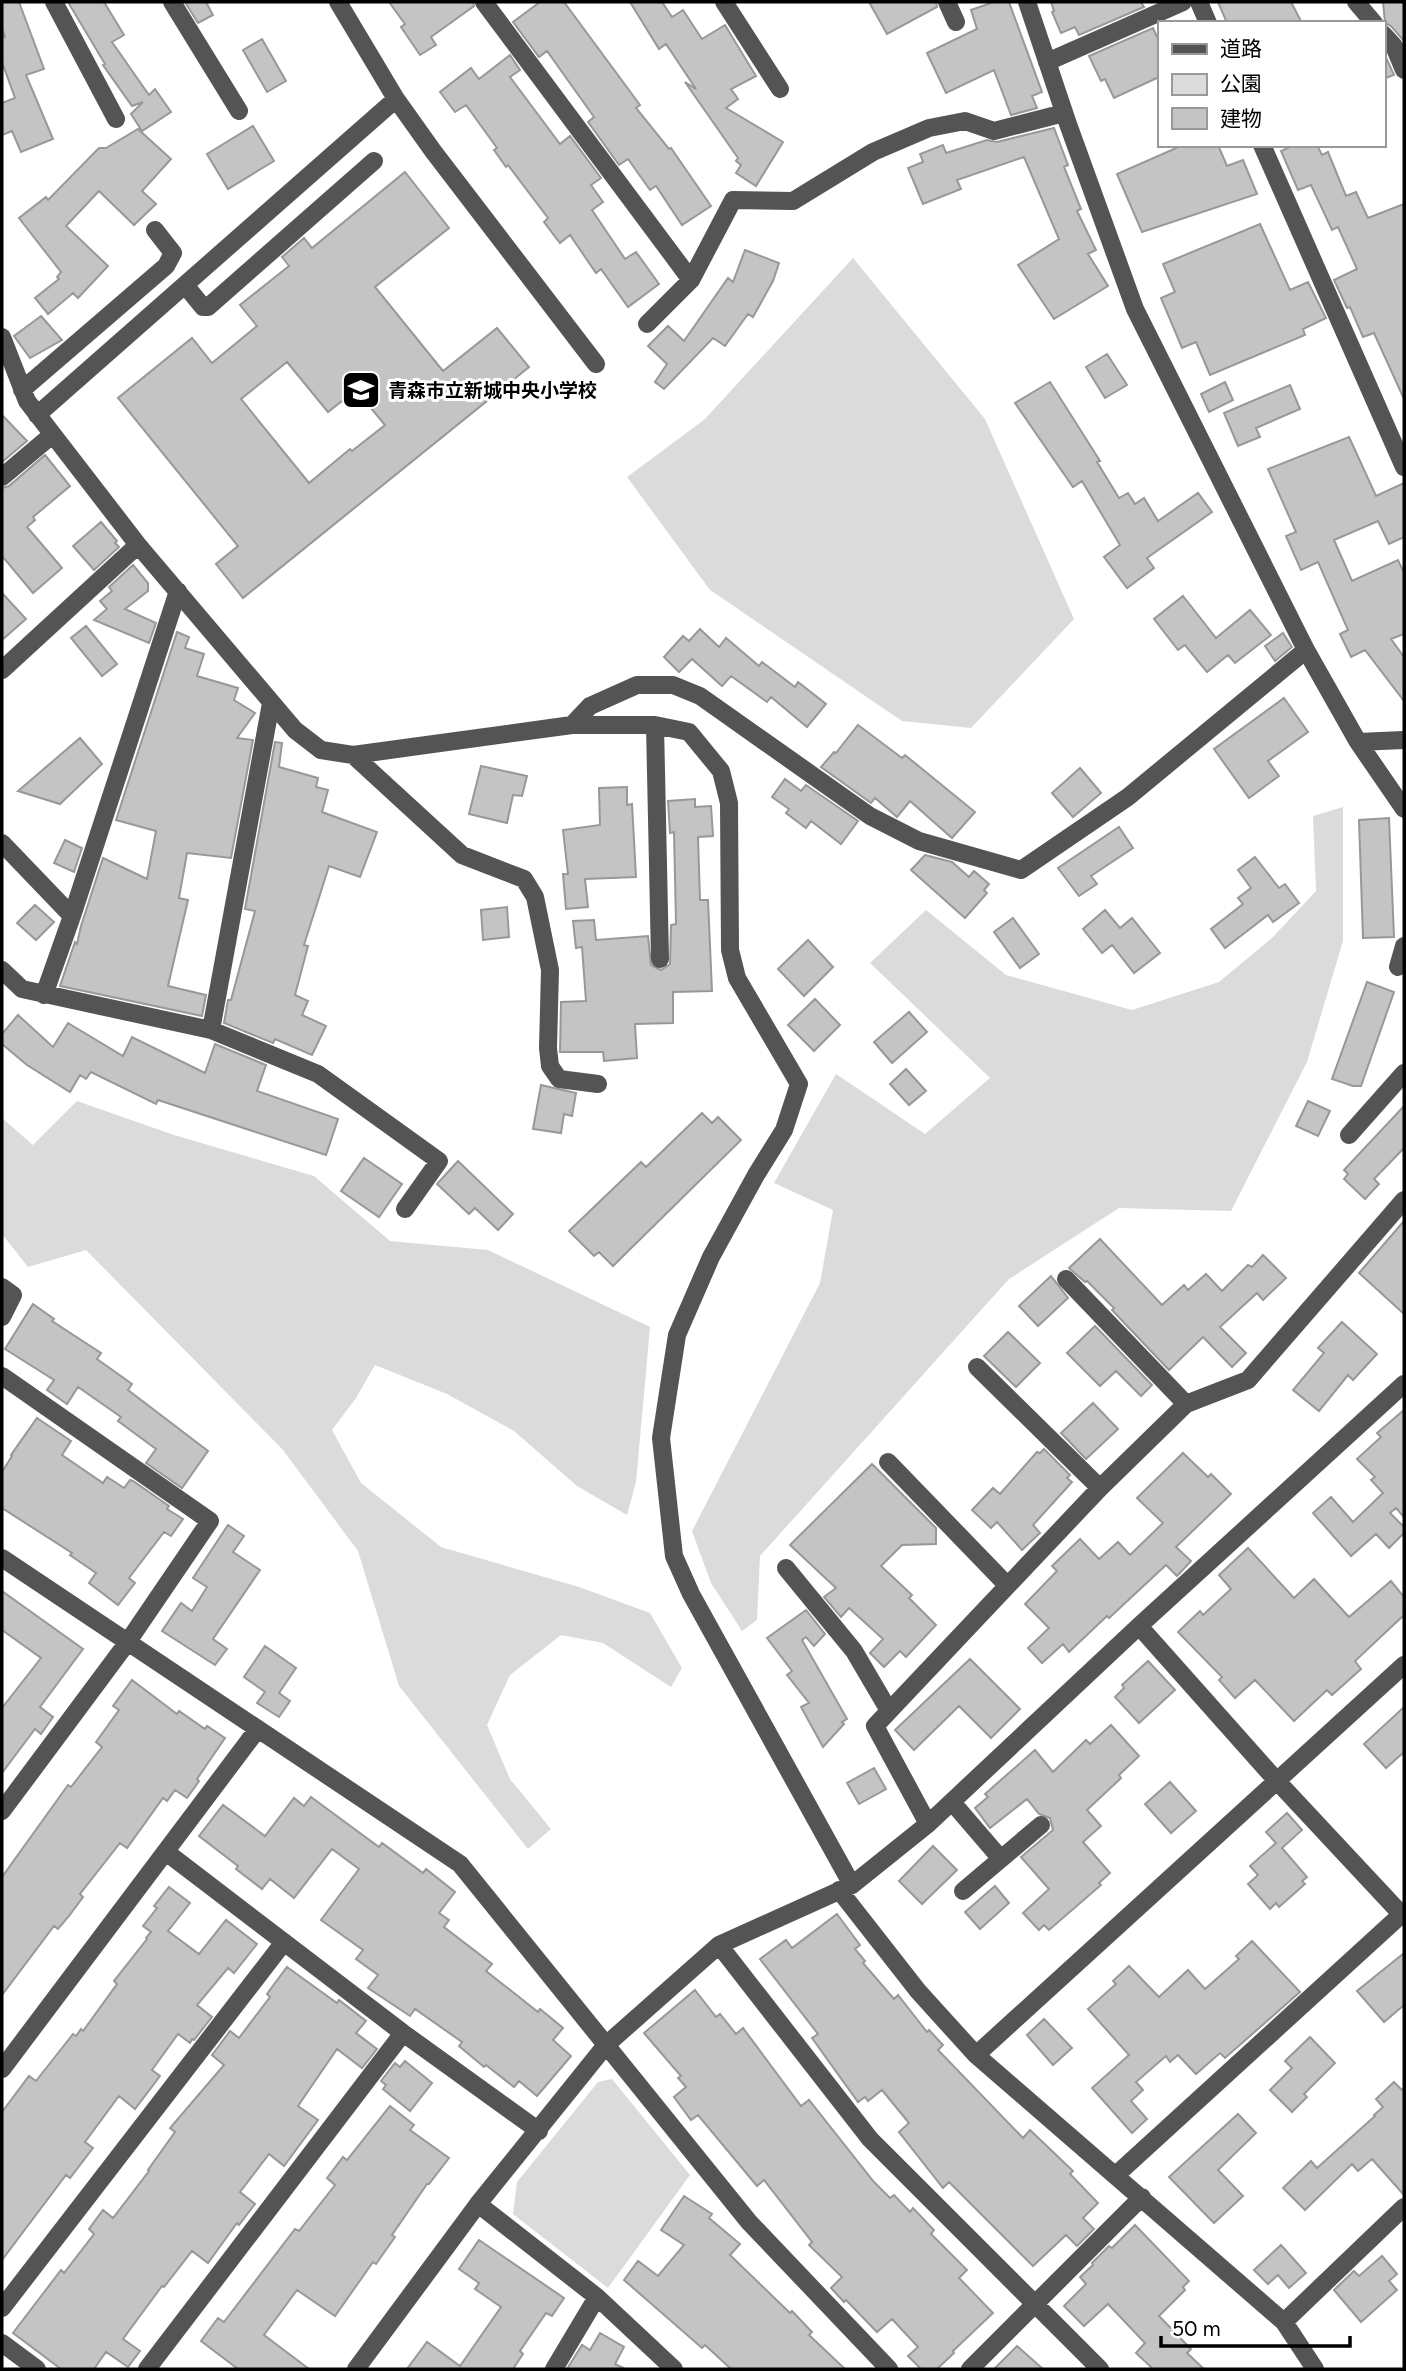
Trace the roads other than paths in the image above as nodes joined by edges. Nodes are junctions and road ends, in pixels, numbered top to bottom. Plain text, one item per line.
1 (54, 2) edge
2 (172, 2) edge
3 (338, 2) edge
4 (484, 2) edge
5 (724, 2) edge
6 (947, 2) edge
7 (1027, 2) edge
8 (1182, 2) edge
9 (1199, 2) edge
10 (1356, 2) edge
11 (1207, 21) edge
12 (1372, 21) edge
13 (956, 22) dead end
14 (1385, 36) edge
15 (1047, 62) junction
16 (1404, 70) edge
17 (780, 89) dead end
18 (396, 99) junction
19 (239, 111) dead end
20 (1065, 113) junction
21 (116, 119) dead end
22 (1263, 147) edge
23 (374, 161) dead end
24 (155, 230) dead end
25 (691, 280) junction
26 (185, 285) junction
27 (647, 324) dead end
28 (2, 337) edge
29 (596, 364) dead end
30 (23, 390) junction
31 (37, 415) junction
32 (52, 435) junction
33 (1404, 467) edge
34 (2, 477) edge
35 (138, 545) junction
36 (178, 592) junction
37 (1306, 650) junction
38 (2, 670) edge
39 (271, 703) junction
40 (572, 725) junction
41 (655, 725) junction
42 (1404, 740) edge
43 (1358, 742) junction
44 (353, 755) junction
45 (1404, 808) edge
46 (2, 843) edge
47 (72, 916) junction
48 (1404, 946) edge
49 (660, 960) dead end
50 (1398, 967) dead end
51 (2, 970) edge
52 (44, 995) junction
53 (211, 1030) junction
54 (1404, 1073) edge
55 (598, 1084) dead end
56 (1349, 1135) dead end
57 (1404, 1200) edge
58 (405, 1209) dead end
59 (1066, 1279) dead end
60 (2, 1287) edge
61 (2, 1317) edge
62 (977, 1367) dead end
63 (2, 1376) edge
64 (1404, 1384) edge
65 (1186, 1404) junction
66 (888, 1462) dead end
67 (1100, 1488) junction
68 (2, 1559) edge
69 (786, 1568) dead end
70 (1007, 1586) junction
71 (1139, 1626) junction
72 (127, 1643) junction
73 (1404, 1665) edge
74 (888, 1709) junction
75 (257, 1730) junction
76 (1276, 1780) junction
77 (952, 1802) junction
78 (2, 1811) edge
79 (928, 1824) junction
80 (1041, 1825) dead end
81 (166, 1852) junction
82 (1000, 1859) junction
83 (846, 1888) junction
84 (963, 1891) dead end
85 (1403, 1915) edge
86 (284, 1942) junction
87 (719, 1945) junction
88 (403, 2033) junction
89 (606, 2045) junction
90 (976, 2054) junction
91 (2, 2069) edge
92 (539, 2130) junction
93 (1116, 2175) junction
94 (1142, 2196) junction
95 (478, 2204) junction
96 (1404, 2207) edge
97 (597, 2297) junction
98 (1033, 2304) junction
99 (2, 2308) edge
100 (1284, 2322) junction
101 (2, 2343) edge
102 (37, 2369) edge
103 (147, 2369) edge
104 (356, 2369) edge
105 (554, 2369) edge
106 (674, 2369) edge
107 (889, 2369) edge
108 (970, 2369) edge
109 (1100, 2369) edge
110 (1315, 2369) edge

1 - 21 street
2 - 19 street
3 - 18 street
4 - 25 street
5 - 17 street
6 - 13 street
7 - 15 street
8 - 15 street
9 - 11 street
10 - 12 street
14 - 16 street
15 - 20 street
18 - 26 street
18 - 29 street
20 - 25 street
20 - 37 street
22 - 33 street
23 - 26 street
24 - 30 street
25 - 27 street
26 - 31 street
28 - 30 street
30 - 31 street
31 - 32 street
32 - 34 street
32 - 35 street
35 - 36 street
35 - 38 street
36 - 39 street
36 - 47 street
37 - 40 street
37 - 43 street
39 - 44 street
39 - 53 street
40 - 41 street
40 - 44 street
41 - 49 street
41 - 83 street
42 - 43 street
43 - 45 street
44 - 55 street
46 - 47 street
47 - 52 street
48 - 50 street
51 - 52 street
52 - 53 street
53 - 58 street
54 - 56 street
57 - 65 street
59 - 65 street
60 - 61 street
62 - 67 street
63 - 72 street
64 - 71 street
65 - 67 street
66 - 70 street
67 - 70 street
68 - 72 street
69 - 74 street
70 - 74 street
71 - 76 street
71 - 77 street
72 - 75 street
72 - 78 street
73 - 76 street
74 - 79 street
75 - 81 street
75 - 89 street
76 - 85 street
76 - 90 street
77 - 79 street
77 - 82 street
79 - 83 street
80 - 82 street
81 - 86 street
81 - 91 street
82 - 84 street
83 - 87 street
83 - 90 street
85 - 93 street
86 - 88 street
86 - 99 street
87 - 89 street
87 - 98 street
88 - 92 street
88 - 103 street
89 - 92 street
89 - 107 street
90 - 93 street
92 - 95 street
93 - 94 street
94 - 98 street
94 - 100 street
95 - 97 street
95 - 104 street
96 - 100 street
97 - 105 street
97 - 106 street
98 - 108 street
98 - 109 street
100 - 110 street
101 - 102 street

